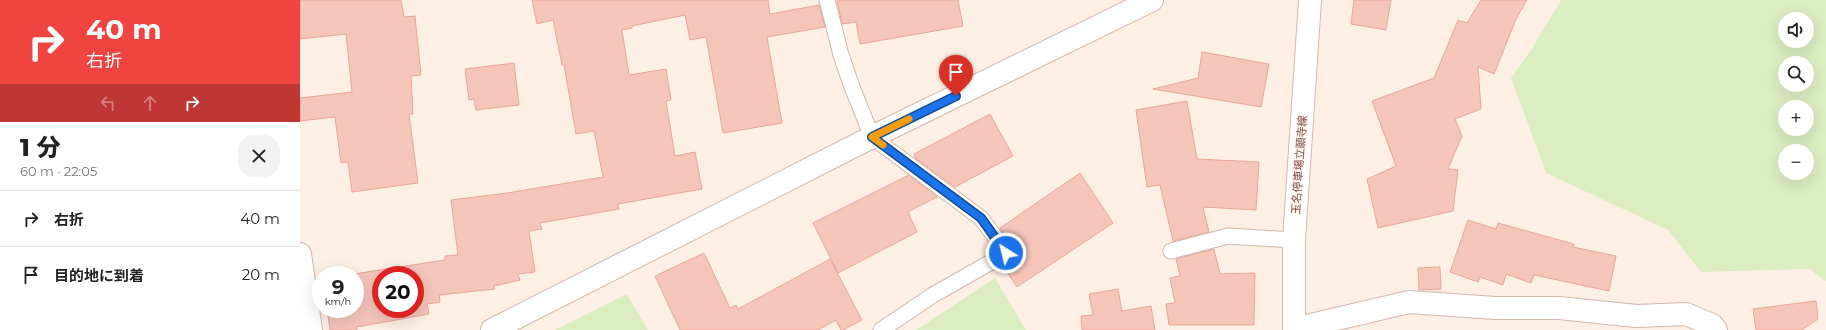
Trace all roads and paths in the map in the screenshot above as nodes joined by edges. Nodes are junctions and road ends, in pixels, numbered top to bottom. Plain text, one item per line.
1 (827, 0) edge
2 (1152, 0) edge
3 (1310, 0) edge
4 (872, 137) junction
5 (1294, 240) junction
6 (1171, 251) dead end
7 (300, 254) edge
8 (1294, 329) edge
9 (311, 330) edge
10 (492, 330) edge
11 (881, 330) edge
12 (1716, 330) edge

1 - 4 lane
2 - 4 street
3 - 5 street, 玉名停車場立願寺線
4 - 10 street
4 - 11 lane
5 - 6 lane
5 - 8 street, 玉名停車場立願寺線
7 - 9 street
8 - 12 street

